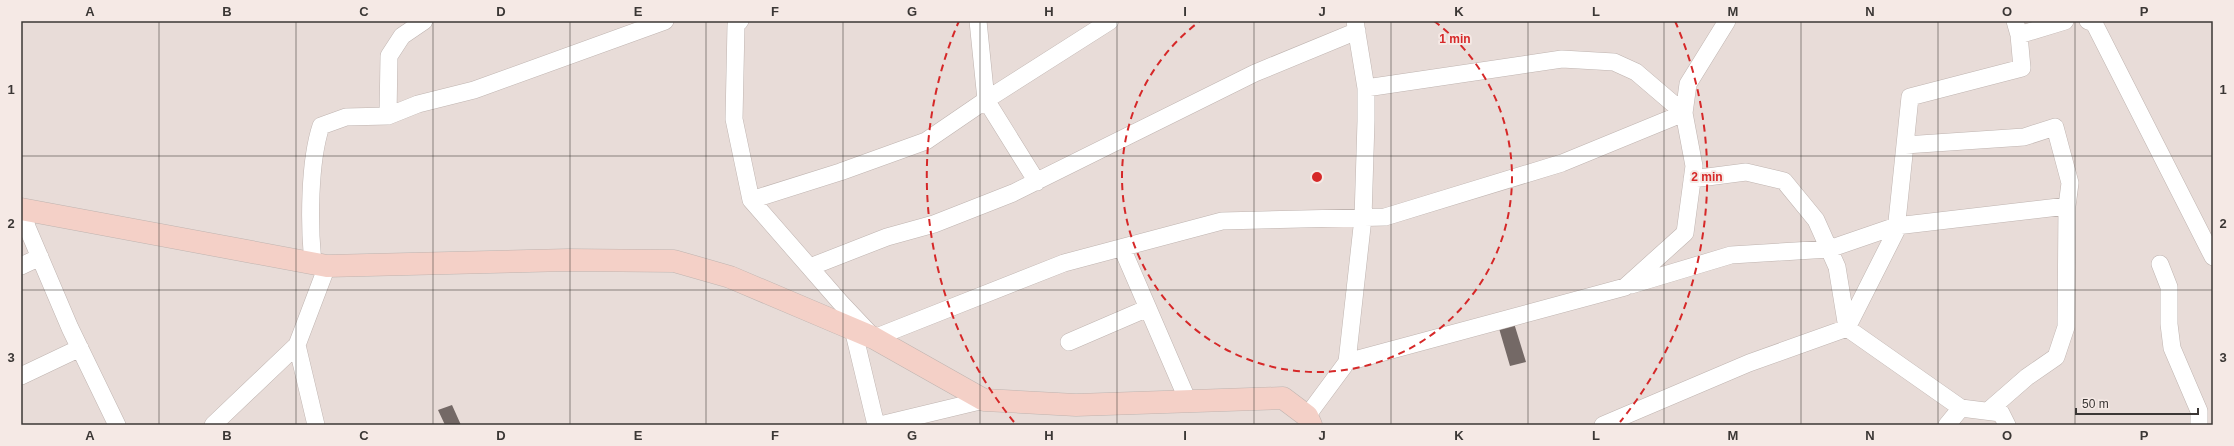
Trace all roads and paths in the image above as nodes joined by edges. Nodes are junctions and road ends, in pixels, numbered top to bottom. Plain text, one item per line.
1 (424, 21) edge
2 (665, 21) edge
3 (740, 21) edge
4 (978, 21) edge
5 (1110, 21) edge
6 (1727, 21) edge
7 (2065, 21) edge
8 (2088, 21) edge
9 (1356, 26) edge
10 (2017, 28) edge
11 (1366, 88) junction
12 (986, 100) junction
13 (1684, 113) junction
14 (388, 116) junction
15 (1905, 145) junction
16 (1692, 179) junction
17 (1037, 182) junction
18 (751, 200) junction
19 (2067, 206) junction
20 (22, 209) edge
21 (1363, 218) junction
22 (1896, 226) junction
23 (1122, 248) junction
24 (1829, 249) junction
25 (40, 257) junction
26 (2213, 257) edge
27 (320, 264) junction
28 (2160, 264) dead end
29 (21, 266) edge
30 (810, 267) junction
31 (1625, 287) junction
32 (1148, 308) junction
33 (1847, 328) junction
34 (853, 329) junction
35 (874, 338) junction
36 (1069, 342) dead end
37 (297, 345) junction
38 (80, 348) junction
39 (1347, 362) junction
40 (21, 376) edge
41 (984, 400) junction
42 (1188, 401) junction
43 (1961, 408) junction
44 (1988, 411) junction
45 (1309, 421) edge
46 (117, 425) edge
47 (213, 425) edge
48 (316, 425) edge
49 (876, 425) edge
50 (880, 425) edge
51 (1604, 425) edge
52 (1947, 425) edge
53 (2007, 425) edge
54 (2199, 425) edge

1 - 14 street
2 - 14 street
3 - 18 street
4 - 12 street
5 - 12 street
6 - 13 street
7 - 10 street
8 - 26 street
9 - 11 street
9 - 17 street
10 - 15 street
11 - 13 street
11 - 21 street
12 - 17 street
12 - 18 street
13 - 16 street
13 - 21 street
14 - 27 street
15 - 19 street
15 - 22 street
16 - 24 street
16 - 31 street
17 - 30 street
18 - 30 street
19 - 22 street
19 - 44 street
20 - 25 street
20 - 27 main road
21 - 23 street
21 - 39 street
22 - 24 street
22 - 33 street
23 - 32 street
23 - 35 street
24 - 31 street
24 - 33 street
25 - 29 street
25 - 38 street
27 - 34 main road
27 - 37 street
28 - 54 street
30 - 35 street
31 - 39 street
32 - 36 street
32 - 42 street
33 - 43 street
33 - 51 street
34 - 35 main road
34 - 49 street
35 - 41 main road
37 - 47 street
37 - 48 street
38 - 40 street
38 - 46 street
39 - 45 street
41 - 42 main road
41 - 50 street
42 - 45 main road
43 - 44 street
43 - 52 street
44 - 53 street

